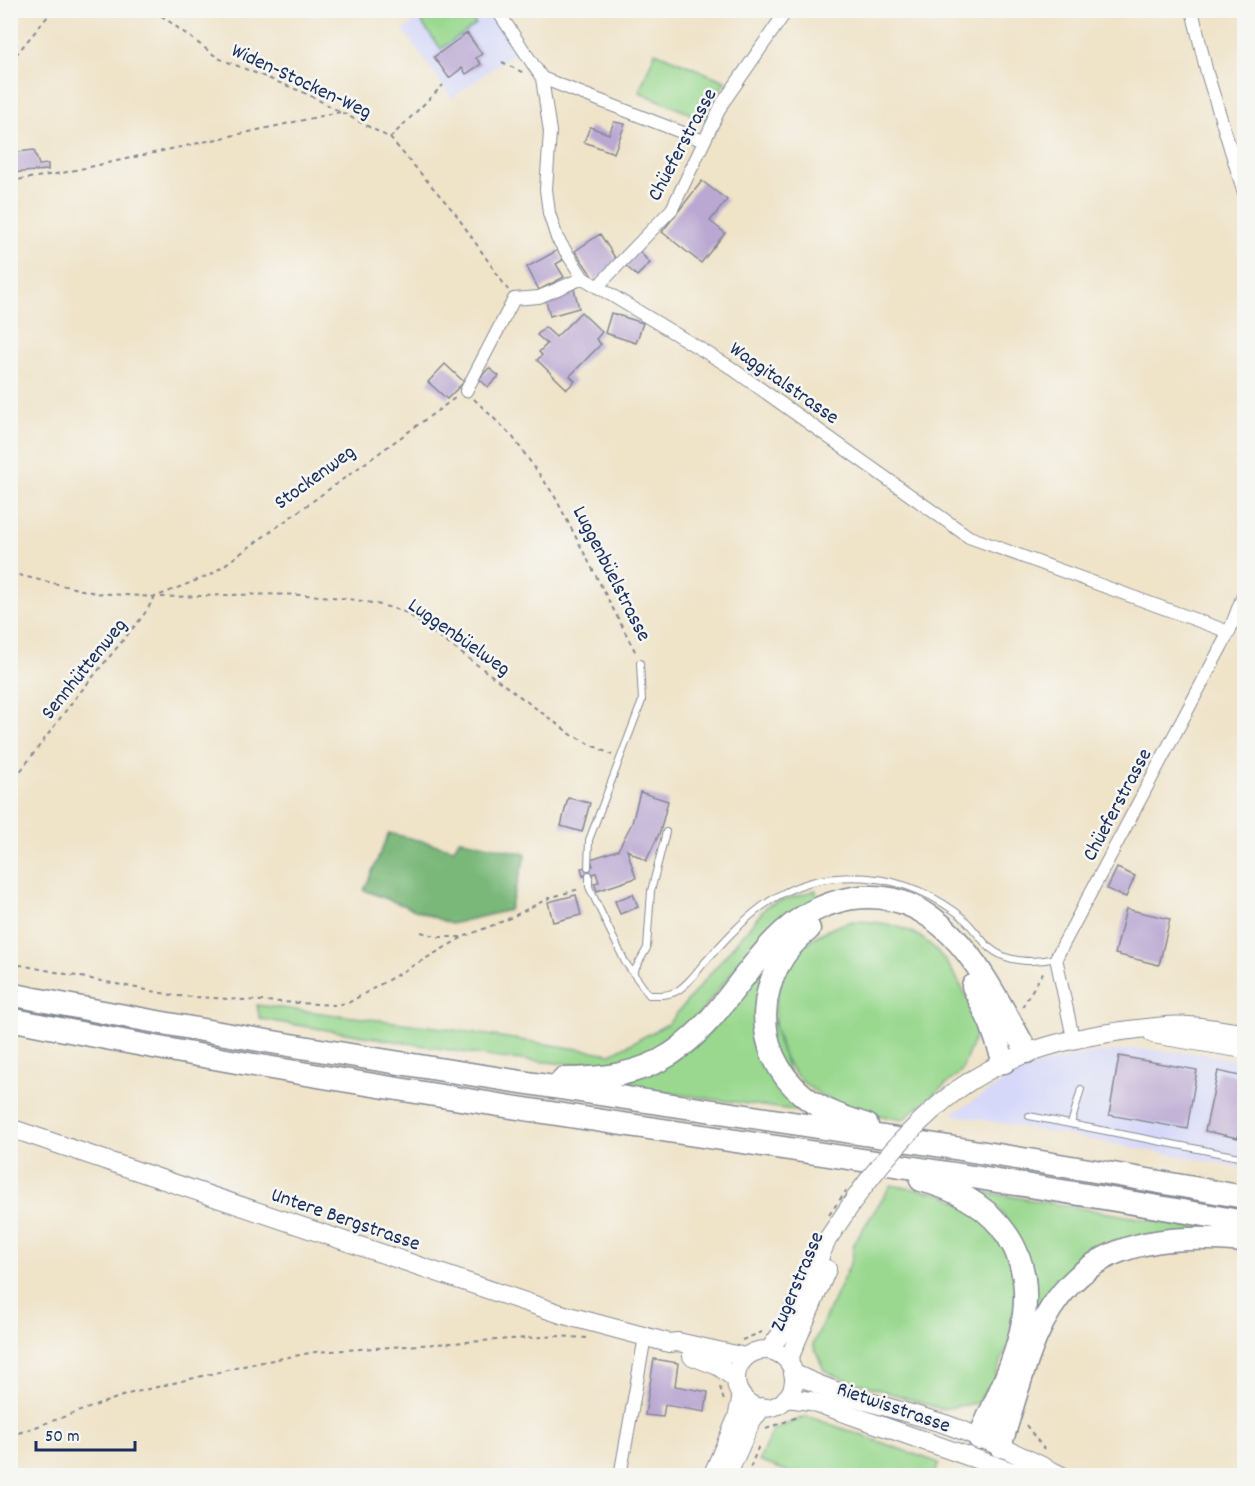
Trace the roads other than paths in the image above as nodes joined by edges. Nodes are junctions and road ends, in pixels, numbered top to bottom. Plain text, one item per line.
1 (497, 10) edge
2 (787, 10) edge
3 (1192, 10) edge
4 (542, 78) junction
5 (704, 141) junction
6 (1245, 193) edge
7 (583, 278) junction
8 (597, 287) junction
9 (466, 391) road end
10 (1245, 593) edge
11 (1229, 632) junction
12 (640, 663) road end
13 (666, 832) dead end
14 (588, 867) dead end
15 (589, 875) dead end
16 (1056, 958) junction
17 (633, 973) junction
18 (10, 994) edge
19 (10, 1019) edge
20 (1140, 1031) junction
21 (1245, 1033) edge
22 (1073, 1038) junction
23 (1245, 1049) edge
24 (1027, 1052) junction
25 (1004, 1062) junction
26 (482, 1077) junction
27 (1081, 1089) dead end
28 (1029, 1116) dead end
29 (1071, 1124) junction
30 (10, 1128) edge
31 (735, 1141) junction
32 (934, 1146) junction
33 (1245, 1158) edge
34 (1245, 1197) edge
35 (844, 1218) junction
36 (1245, 1222) edge
37 (1245, 1240) edge
38 (645, 1337) junction
39 (669, 1343) junction
40 (743, 1349) junction
41 (769, 1350) junction
42 (791, 1367) junction
43 (739, 1387) junction
44 (786, 1398) junction
45 (762, 1407) junction
46 (979, 1438) junction
47 (993, 1453) junction
48 (620, 1476) edge
49 (712, 1476) edge
50 (727, 1476) edge
51 (1024, 1476) edge
52 (1062, 1476) edge

1 - 4 street, Waggitalstrasse
2 - 5 street, Chüeferstrasse
3 - 6 street
4 - 5 street
4 - 7 street, Waggitalstrasse
5 - 8 street, Chüeferstrasse
7 - 8 street, Waggitalstrasse
7 - 9 street
8 - 11 street, Waggitalstrasse
10 - 11 street, Chüeferstrasse
11 - 16 street, Chüeferstrasse
12 - 14 lane, Luggenbüelstrasse
13 - 17 lane
15 - 17 lane
16 - 17 lane
16 - 22 street
18 - 26 highway
19 - 31 highway
20 - 21 main road, Zugerstrasse
20 - 22 main road, Zugerstrasse
20 - 23 main road, Zugerstrasse
22 - 24 main road, Zugerstrasse
24 - 25 main road, Zugerstrasse
24 - 26 highway
25 - 32 highway
25 - 35 main road, Zugerstrasse, bridge
26 - 32 highway
27 - 29 lane
28 - 29 lane
29 - 33 lane
30 - 38 main road, Untere Bergstrasse
31 - 36 highway
31 - 46 highway
32 - 34 highway
35 - 41 main road, Zugerstrasse
35 - 42 main road, Zugerstrasse
37 - 47 highway
38 - 39 main road, Untere Bergstrasse
38 - 48 street
39 - 40 main road, Untere Bergstrasse
39 - 43 main road, Untere Bergstrasse
40 - 41 main road
40 - 43 main road
41 - 42 main road
42 - 44 main road
42 - 46 main road, Rietwisstrasse
43 - 45 main road
43 - 49 main road
44 - 45 main road
44 - 47 main road, Rietwisstrasse
45 - 50 main road
46 - 47 main road, Rietwisstrasse
47 - 51 main road, Rietwisstrasse
47 - 52 main road, Rietwisstrasse

